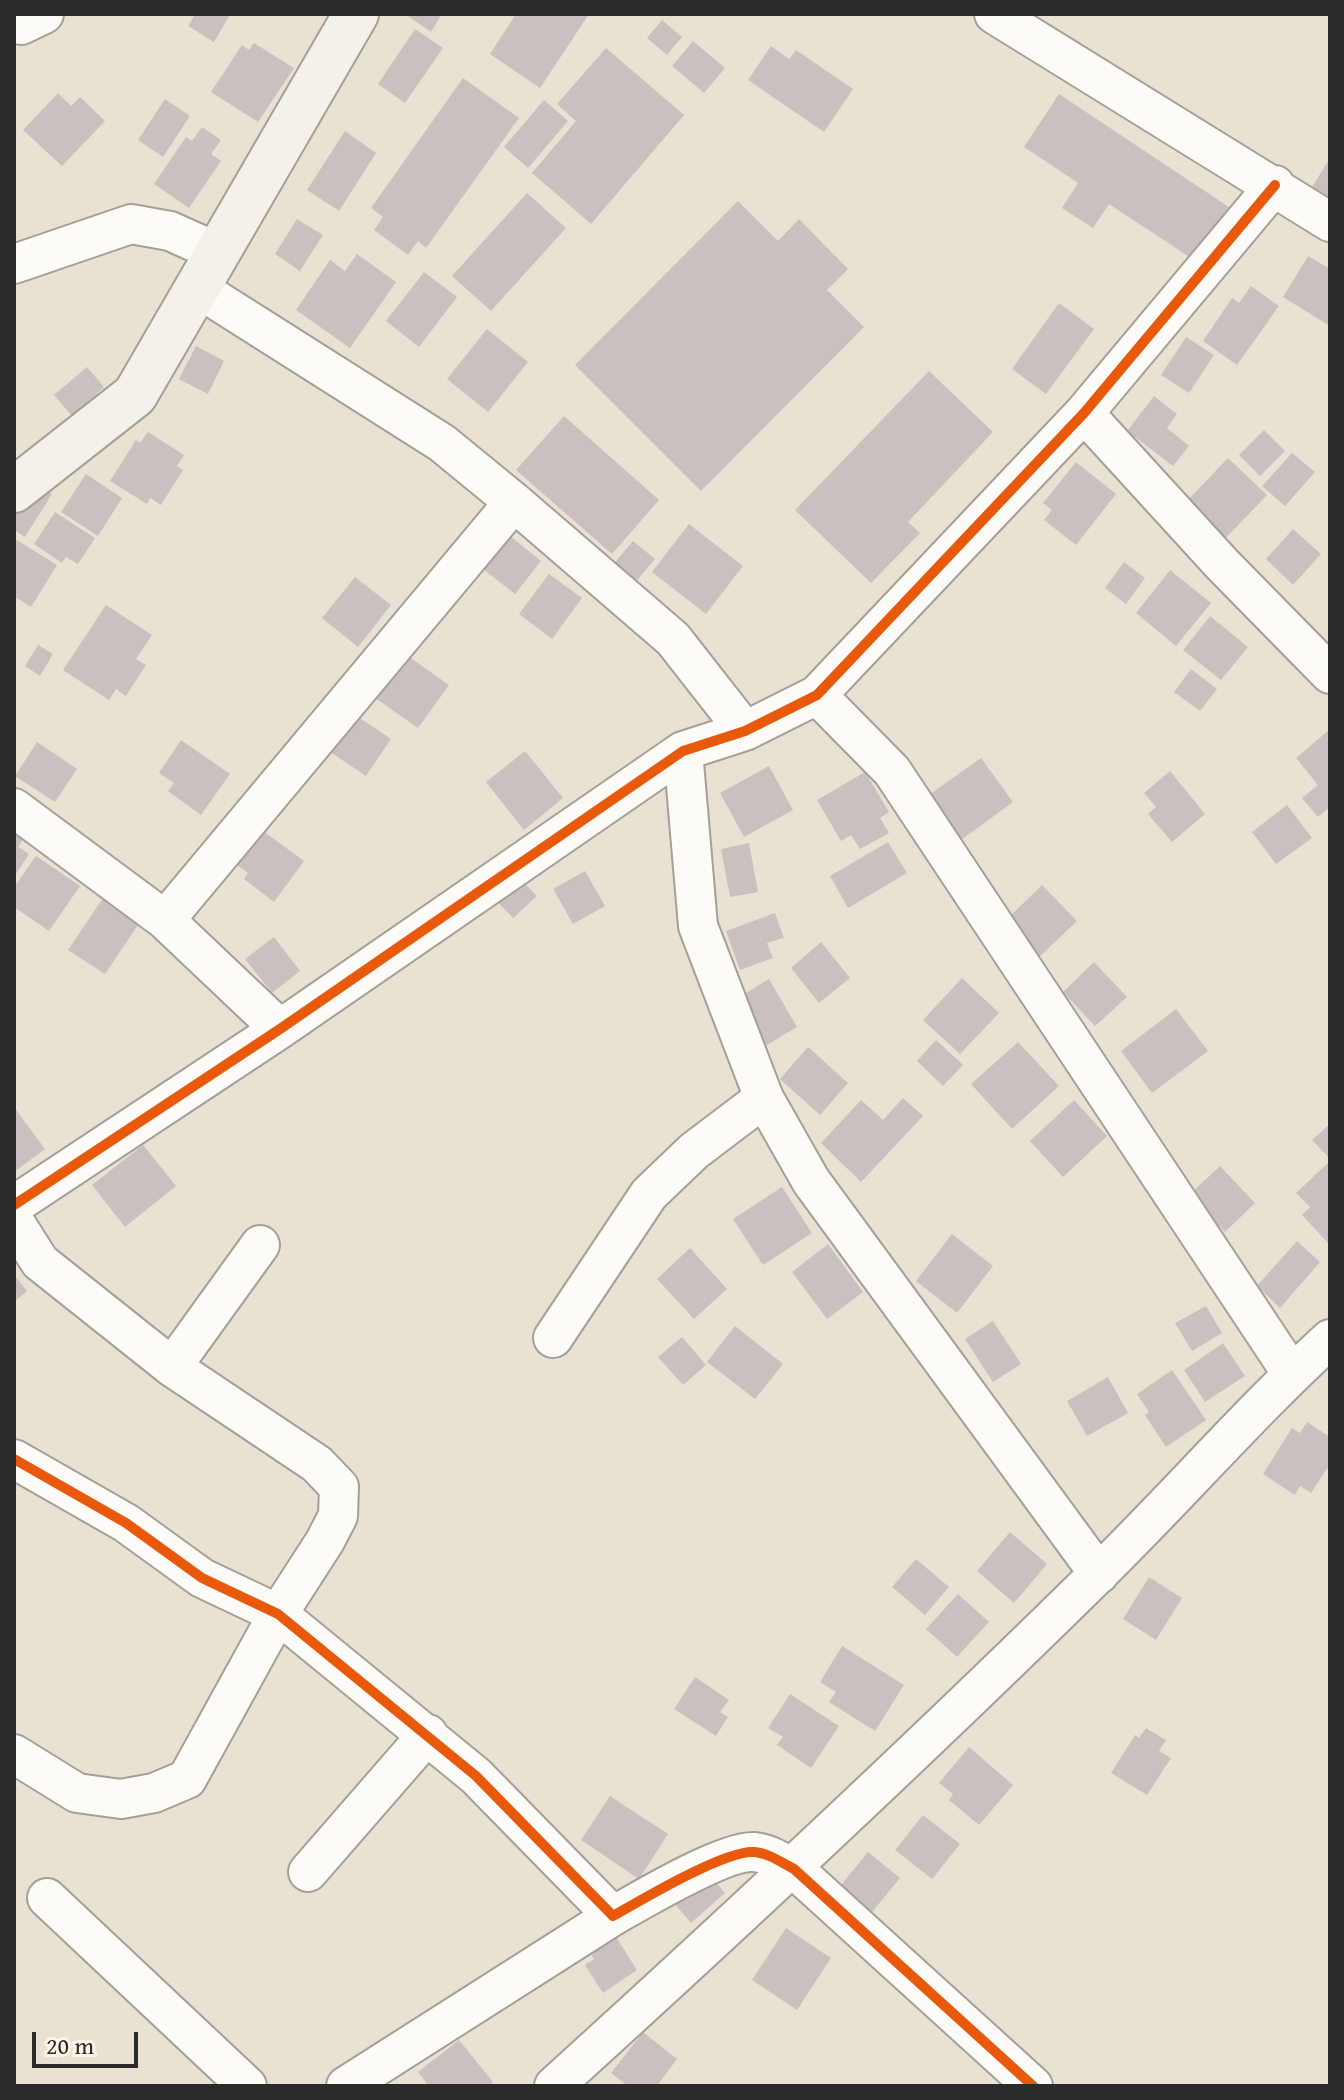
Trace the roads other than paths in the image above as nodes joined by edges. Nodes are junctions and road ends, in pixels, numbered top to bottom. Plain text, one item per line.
1 (44, 14) edge
2 (356, 14) edge
3 (1022, 20) edge
4 (14, 22) edge
5 (1275, 185) junction
6 (1330, 222) edge
7 (14, 264) edge
8 (209, 271) junction
9 (1084, 413) junction
10 (14, 490) edge
11 (514, 502) junction
12 (1330, 674) edge
13 (817, 695) junction
14 (745, 731) junction
15 (683, 751) junction
16 (14, 808) edge
17 (165, 920) junction
18 (280, 1029) junction
19 (764, 1098) junction
20 (14, 1205) edge
21 (14, 1221) edge
22 (260, 1245) dead end
23 (553, 1338) dead end
24 (1330, 1339) edge
25 (172, 1367) junction
26 (1292, 1374) junction
27 (14, 1459) edge
28 (1099, 1574) junction
29 (278, 1614) junction
30 (428, 1734) junction
31 (14, 1754) edge
32 (794, 1869) junction
33 (308, 1872) dead end
34 (47, 1898) dead end
35 (613, 1916) junction
36 (247, 2086) edge
37 (346, 2086) edge
38 (554, 2086) edge
39 (1033, 2086) edge

1 - 4 street
2 - 8 street
3 - 5 street
5 - 6 street
5 - 9 street
7 - 8 street
8 - 10 street
8 - 11 street
9 - 12 street
9 - 13 street
11 - 14 street
11 - 17 street
13 - 14 street
13 - 26 street
14 - 15 street
15 - 18 street
15 - 19 street
16 - 17 street
17 - 18 street
18 - 20 street
19 - 23 street
19 - 28 street
21 - 25 street
22 - 25 street
24 - 26 street
25 - 29 street
26 - 28 street
27 - 29 street
28 - 32 street
29 - 30 street
29 - 31 street
30 - 33 street
30 - 35 street
32 - 35 street
32 - 38 street
32 - 39 street
34 - 36 street
35 - 37 street

